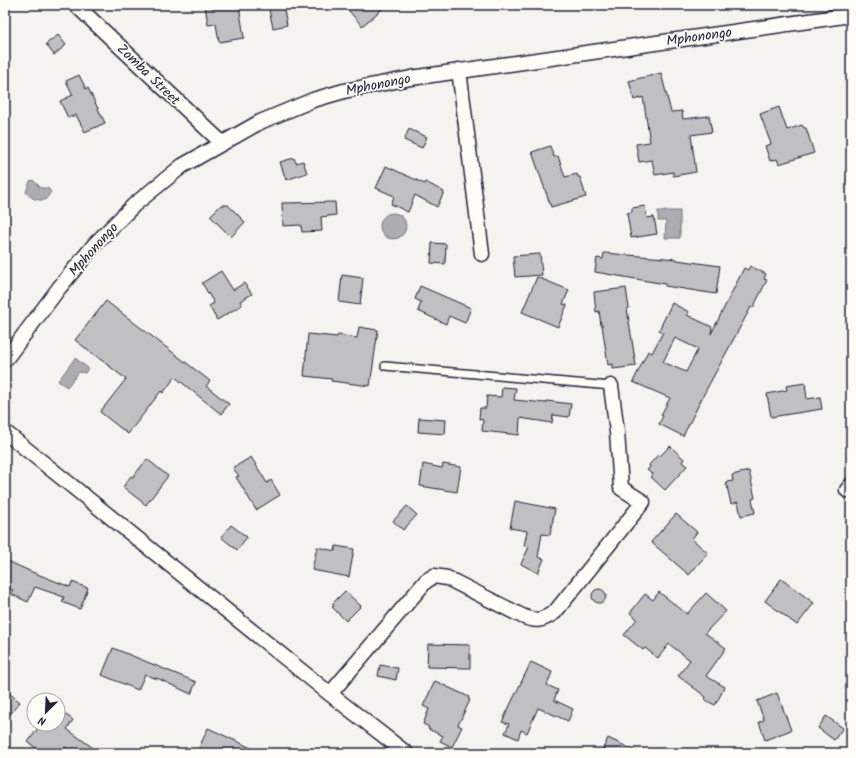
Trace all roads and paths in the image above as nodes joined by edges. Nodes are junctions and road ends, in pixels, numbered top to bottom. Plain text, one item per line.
1 (76, 5) edge
2 (851, 15) edge
3 (458, 70) junction
4 (222, 143) junction
5 (482, 254) dead end
6 (5, 360) edge
7 (384, 366) dead end
8 (611, 386) joint
9 (5, 432) edge
10 (330, 694) junction
11 (406, 753) edge

1 - 4 street, Zomba Street
2 - 3 street, Mphonongo
3 - 4 street, Mphonongo
3 - 5 street
4 - 6 street, Mphonongo
7 - 8 lane
8 - 10 street
9 - 10 street
10 - 11 street

